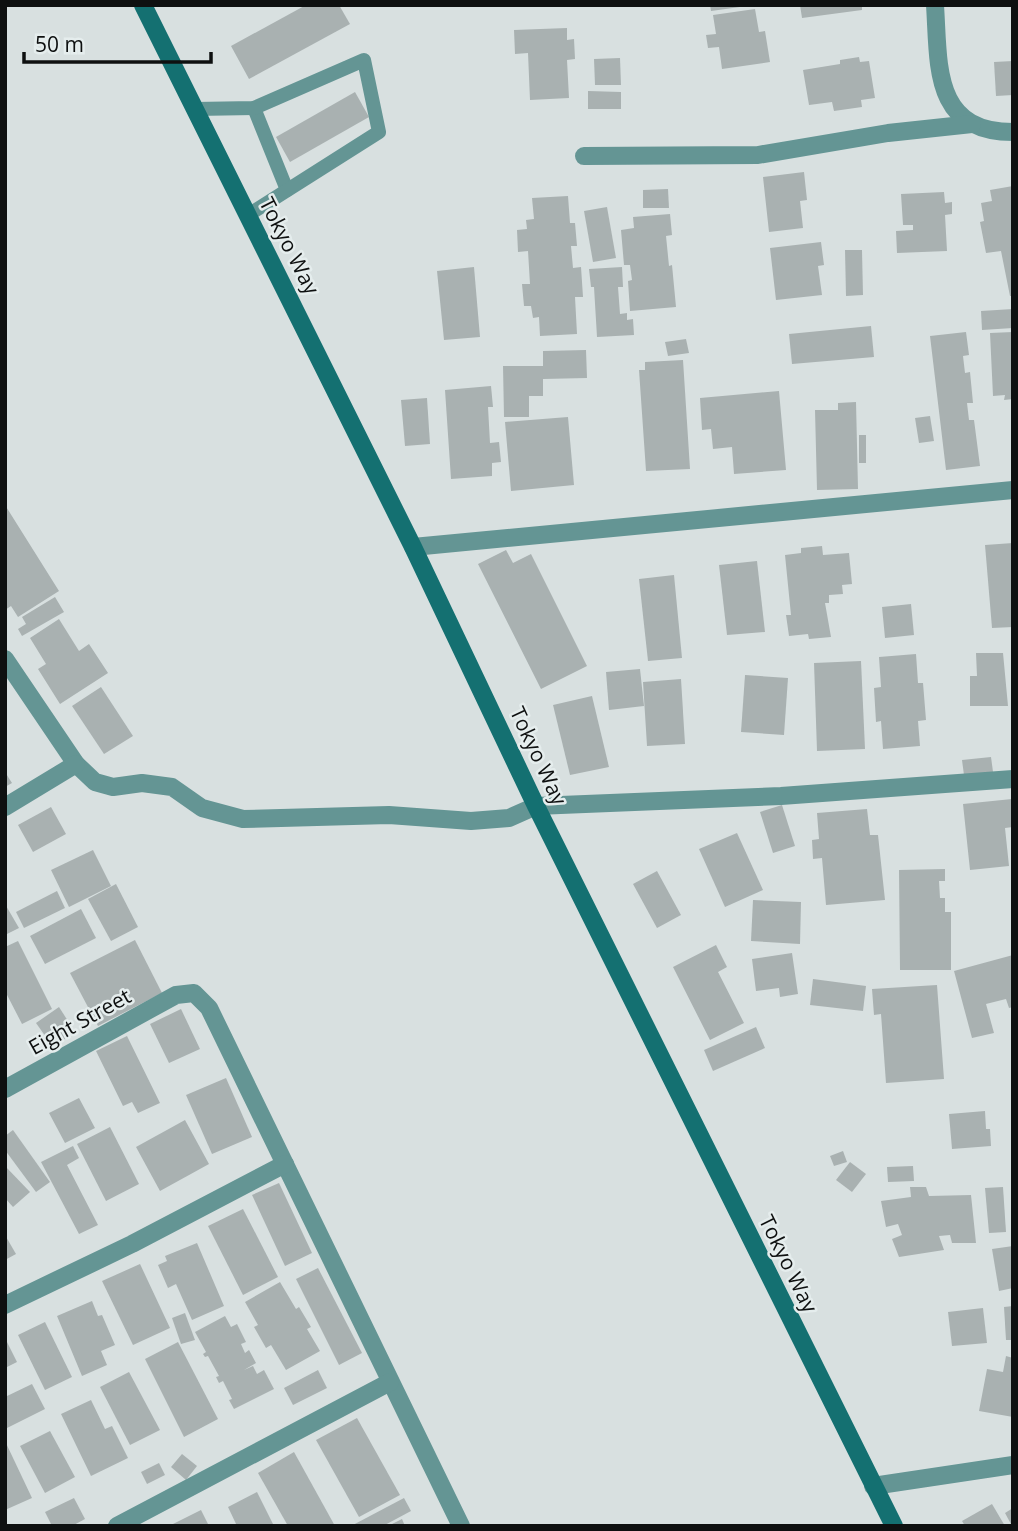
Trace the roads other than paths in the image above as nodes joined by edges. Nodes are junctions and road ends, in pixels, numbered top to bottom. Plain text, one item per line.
1 (143, 5) edge
2 (935, 5) edge
3 (254, 108) junction
4 (195, 109) junction
5 (972, 124) junction
6 (1013, 132) edge
7 (584, 156) dead end
8 (287, 190) junction
9 (248, 215) junction
10 (1013, 489) edge
11 (414, 547) junction
12 (5, 659) edge
13 (76, 764) junction
14 (1013, 779) edge
15 (536, 806) junction
16 (5, 807) edge
17 (5, 1089) edge
18 (285, 1164) junction
19 (5, 1305) edge
20 (390, 1382) junction
21 (1013, 1465) edge
22 (873, 1486) junction
23 (117, 1526) edge
24 (461, 1526) edge
25 (894, 1526) edge

1 - 4 main road, Tokyo Way
2 - 5 street
3 - 4 lane
3 - 8 lane
3 - 8 lane
4 - 9 main road, Tokyo Way
5 - 6 street
5 - 7 street
8 - 9 lane
9 - 11 main road, Tokyo Way
10 - 11 street
11 - 15 main road, Tokyo Way
12 - 13 street
13 - 15 street
13 - 16 street
14 - 15 street
15 - 22 main road, Tokyo Way
17 - 18 street, Eight Street
18 - 19 street
18 - 20 street
20 - 23 street
20 - 24 street
21 - 22 street
22 - 25 main road, Tokyo Way

